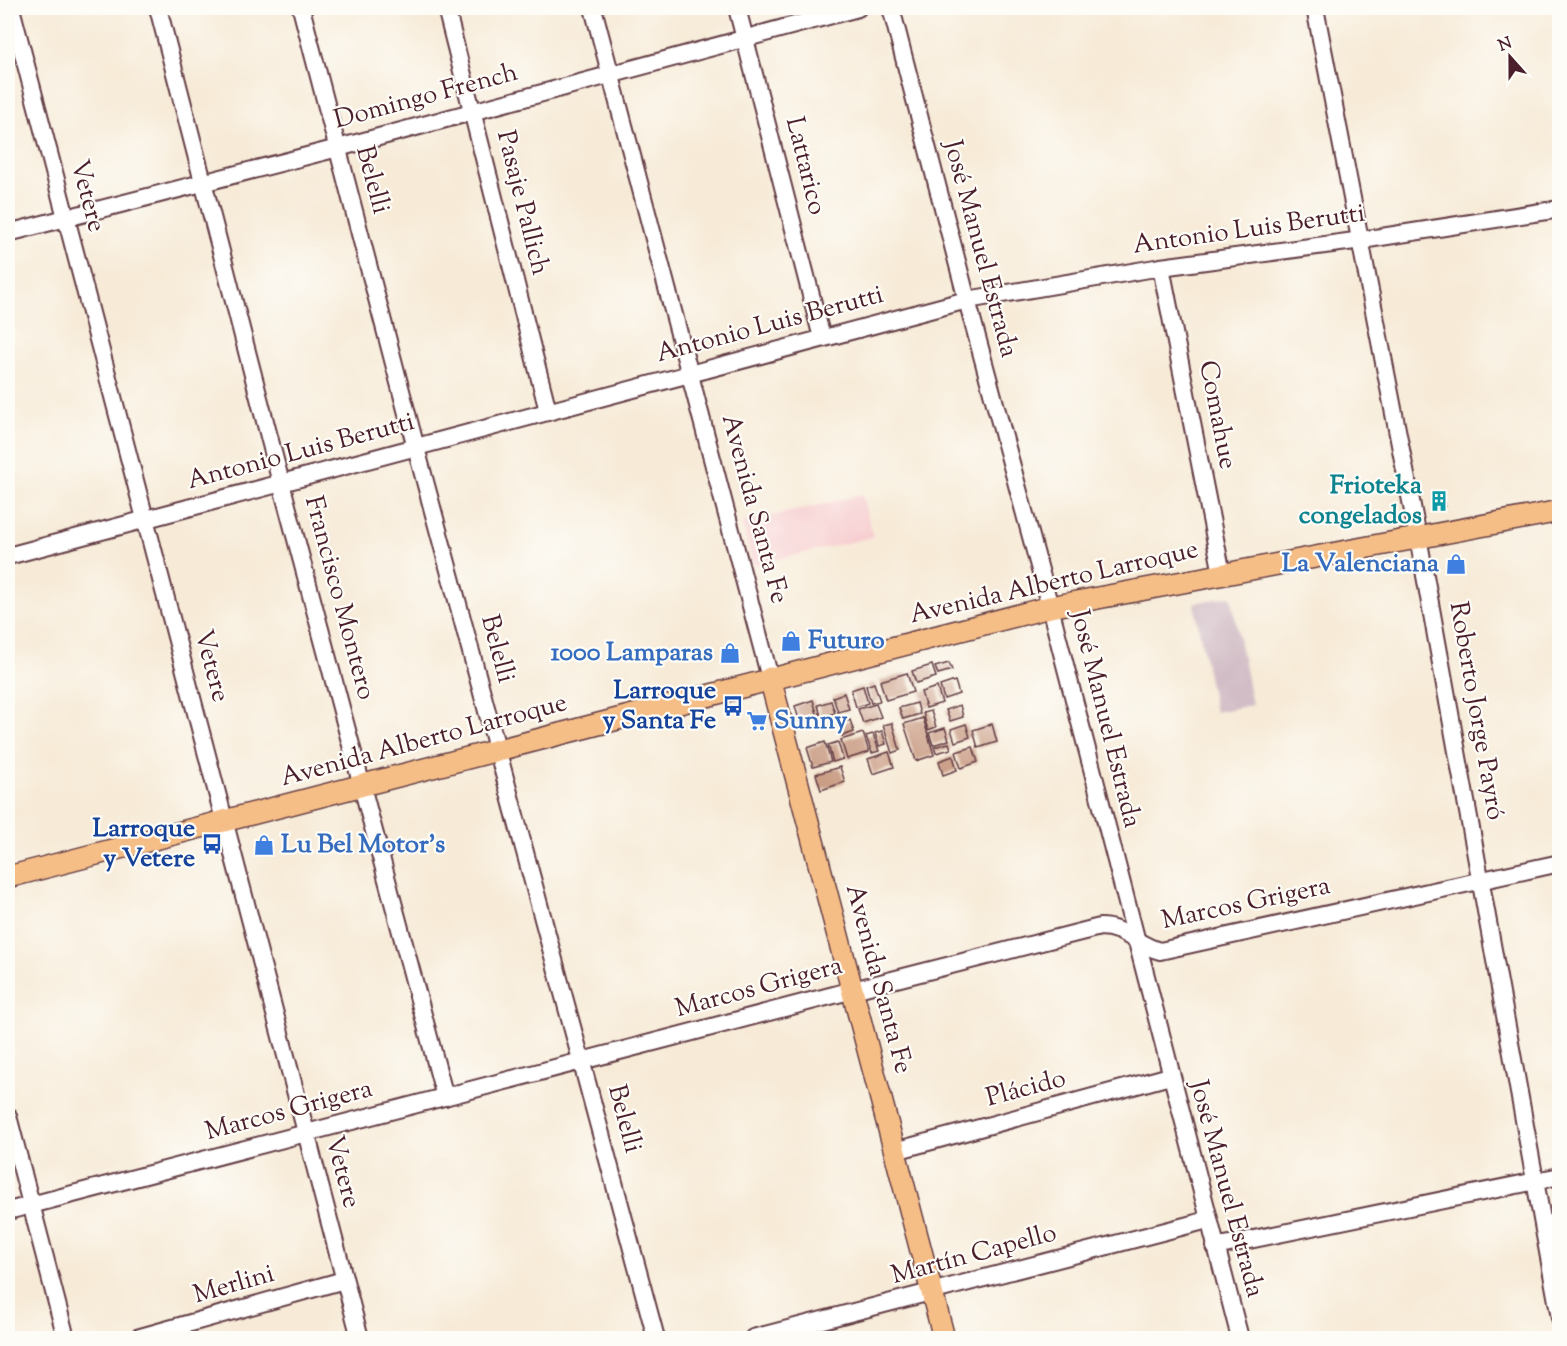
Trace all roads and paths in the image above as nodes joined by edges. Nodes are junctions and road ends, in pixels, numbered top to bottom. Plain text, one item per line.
1 (11, 8) edge
2 (158, 8) edge
3 (301, 8) edge
4 (446, 8) edge
5 (593, 8) edge
6 (737, 8) edge
7 (858, 8) edge
8 (891, 8) edge
9 (1315, 8) edge
10 (745, 37) junction
11 (611, 73) junction
12 (473, 111) junction
13 (338, 148) junction
14 (203, 183) junction
15 (1560, 208) edge
16 (66, 218) junction
17 (8, 233) edge
18 (1362, 240) junction
19 (1161, 267) junction
20 (967, 300) junction
21 (822, 338) junction
22 (690, 373) junction
23 (548, 411) junction
24 (416, 448) junction
25 (281, 483) junction
26 (1560, 511) edge
27 (146, 520) junction
28 (1418, 537) junction
29 (8, 555) edge
30 (1222, 574) junction
31 (1050, 607) junction
32 (770, 678) junction
33 (498, 749) junction
34 (363, 785) junction
35 (225, 821) junction
36 (1560, 863) edge
37 (8, 877) edge
38 (1481, 879) junction
39 (1135, 940) junction
40 (853, 990) junction
41 (582, 1061) junction
42 (1170, 1076) junction
43 (445, 1097) junction
44 (8, 1116) edge
45 (306, 1133) junction
46 (895, 1152) junction
47 (1560, 1176) edge
48 (1534, 1182) junction
49 (31, 1205) junction
50 (8, 1211) edge
51 (1208, 1220) junction
52 (1215, 1247) junction
53 (344, 1280) junction
54 (932, 1292) junction
55 (1560, 1318) edge
56 (66, 1338) edge
57 (137, 1338) edge
58 (360, 1338) edge
59 (656, 1338) edge
60 (753, 1338) edge
61 (944, 1338) edge
62 (1240, 1338) edge

1 - 16 street, Vetere
2 - 14 street, Francisco Montero
3 - 13 street, Belelli
4 - 12 street, Pasaje Pallich
5 - 11 street, Avenida Santa Fe
6 - 10 street, Lattarico
7 - 10 street, Domingo French
8 - 20 street, José Manuel Estrada
9 - 18 street, Roberto Jorge Payró
10 - 11 street, Domingo French
10 - 21 street, Lattarico
11 - 12 street, Domingo French
11 - 22 street, Avenida Santa Fe
12 - 13 street, Domingo French
12 - 23 street, Pasaje Pallich
13 - 14 street, Domingo French
13 - 24 street, Belelli
14 - 16 street, Domingo French
14 - 25 street, Francisco Montero
15 - 18 street, Antonio Luis Berutti
16 - 17 street, Domingo French
16 - 27 street, Vetere
18 - 19 street, Antonio Luis Berutti
18 - 28 street, Roberto Jorge Payró
19 - 20 street, Antonio Luis Berutti
19 - 30 street, Comahue
20 - 21 street, Antonio Luis Berutti
20 - 31 street, José Manuel Estrada
21 - 22 street, Antonio Luis Berutti
22 - 23 street, Antonio Luis Berutti
22 - 32 street, Avenida Santa Fe
23 - 24 street, Antonio Luis Berutti
24 - 25 street, Antonio Luis Berutti
24 - 33 street, Belelli
25 - 27 street, Antonio Luis Berutti
25 - 34 street, Francisco Montero
26 - 28 main road, Avenida Alberto Larroque
27 - 29 street, Antonio Luis Berutti
27 - 35 street, Vetere
28 - 30 main road, Avenida Alberto Larroque
28 - 38 street, Roberto Jorge Payró
30 - 31 main road, Avenida Alberto Larroque
31 - 32 main road, Avenida Alberto Larroque
31 - 39 street, José Manuel Estrada
32 - 33 main road, Avenida Alberto Larroque
32 - 40 main road, Avenida Santa Fe
33 - 34 main road, Avenida Alberto Larroque
33 - 41 street, Belelli
34 - 35 main road, Avenida Alberto Larroque
34 - 43 street, Francisco Montero
35 - 37 main road, Avenida Alberto Larroque
35 - 45 street, Vetere
36 - 38 street, Marcos Grigera
38 - 39 street, Marcos Grigera
38 - 48 street, Roberto Jorge Payró
39 - 40 street, Marcos Grigera
39 - 42 street, José Manuel Estrada
40 - 41 street, Marcos Grigera
40 - 46 main road, Avenida Santa Fe
41 - 43 street, Marcos Grigera
41 - 59 street, Belelli
42 - 46 street, Plácido
42 - 51 street, José Manuel Estrada
43 - 45 street, Marcos Grigera
44 - 49 street
45 - 49 street, Marcos Grigera
45 - 53 street, Vetere
46 - 54 main road, Avenida Santa Fe
47 - 48 street
48 - 52 street
48 - 55 street, Roberto Jorge Payró
49 - 50 street, Marcos Grigera
49 - 56 street
51 - 52 street, José Manuel Estrada
51 - 54 street, Martín Capello
52 - 62 street, José Manuel Estrada
53 - 57 street, Merlini
53 - 58 street, Vetere
54 - 60 street, Martín Capello
54 - 61 main road, Avenida Santa Fe

